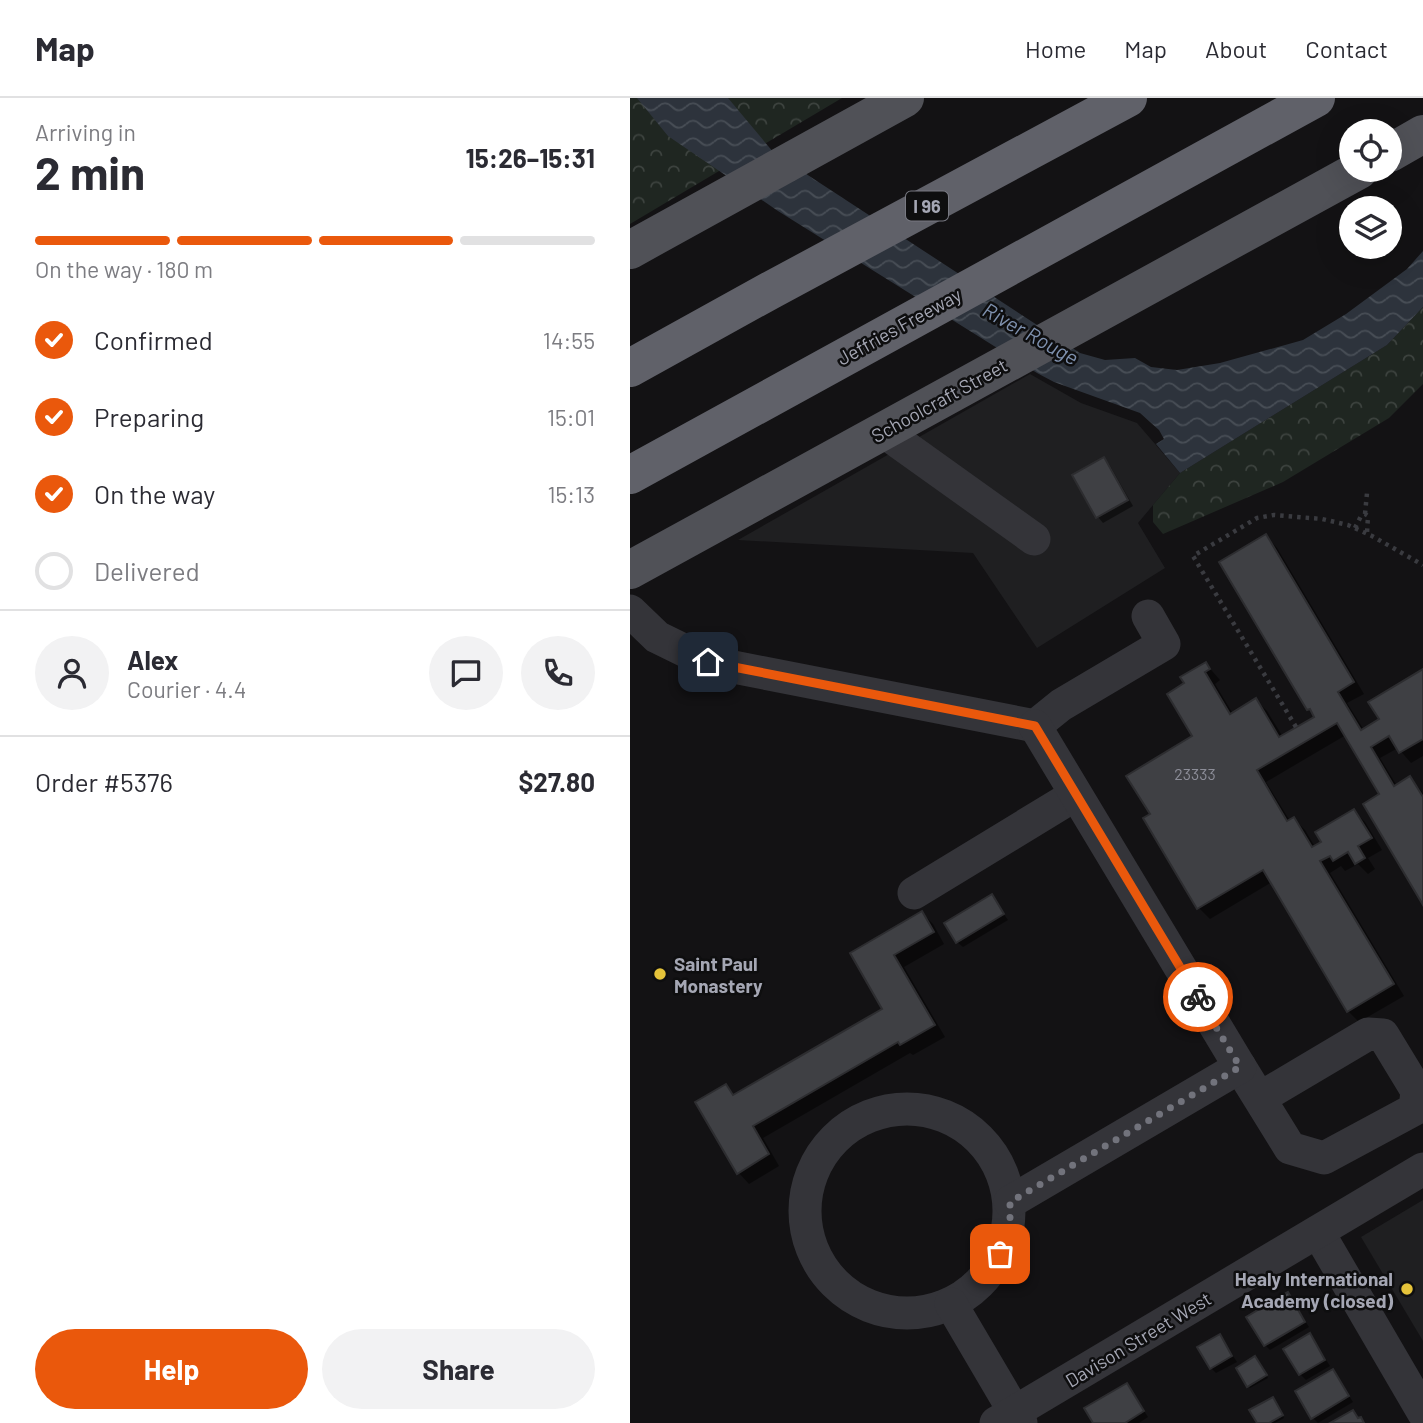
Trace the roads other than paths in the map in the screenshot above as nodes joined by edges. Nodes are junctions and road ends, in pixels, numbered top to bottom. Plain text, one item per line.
1 (905, 98) edge
2 (1128, 98) edge
3 (1316, 98) edge
4 (1423, 134) edge
5 (1402, 146) edge
6 (1339, 181) edge
7 (630, 250) edge
8 (630, 368) edge
9 (883, 431) junction
10 (630, 475) edge
11 (1034, 539) dead end
12 (630, 570) edge
13 (630, 611) edge
14 (1163, 642) dead end
15 (1035, 726) junction
16 (1075, 795) junction
17 (914, 893) dead end
18 (1240, 1067) junction
19 (1260, 1098) junction
20 (1419, 1106) edge
21 (1423, 1169) edge
22 (1010, 1202) junction
23 (1318, 1232) junction
24 (951, 1304) junction
25 (1423, 1412) edge
26 (1011, 1419) edge

1 - 7 main road
2 - 8 highway, I 96
3 - 10 highway, Jeffries Freeway
4 - 5 main road
6 - 9 main road, Schoolcraft Street
9 - 11 street
9 - 12 main road, Schoolcraft Street
13 - 15 street
14 - 15 street
15 - 16 street
16 - 17 street
16 - 18 street
18 - 19 street
18 - 22 street
19 - 20 street
19 - 20 street
21 - 23 street, Davison Street West
22 - 24 street
22 - 24 street
23 - 25 street
23 - 26 street, Davison Street West
24 - 26 street

